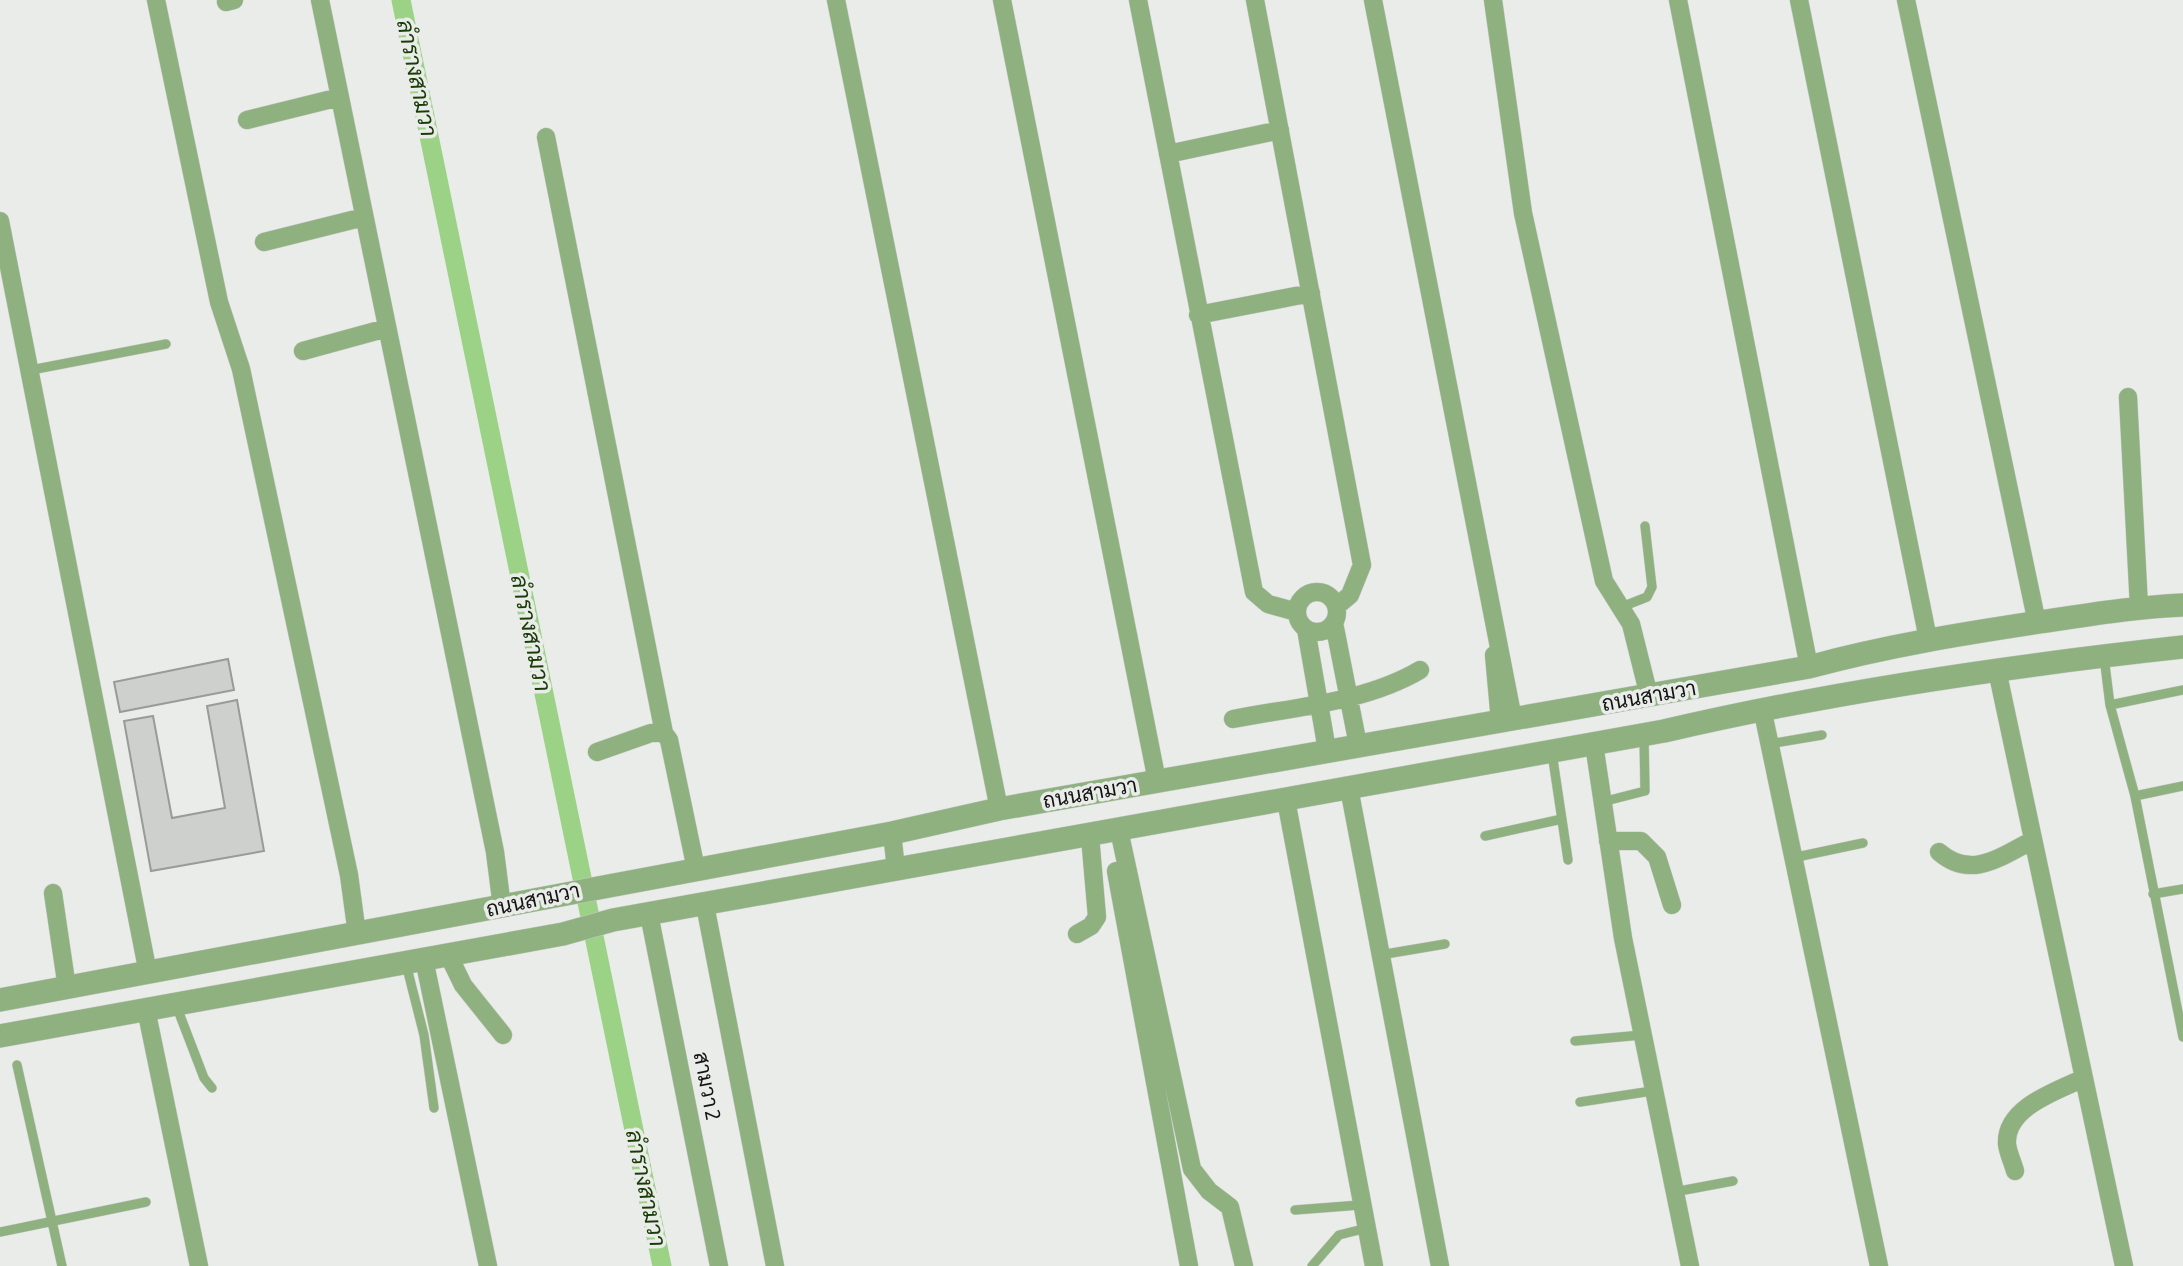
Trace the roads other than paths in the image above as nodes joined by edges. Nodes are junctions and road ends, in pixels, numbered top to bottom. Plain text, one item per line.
1 (156, 0) edge
2 (320, 0) edge
3 (836, 0) edge
4 (1002, 0) edge
5 (1138, 0) edge
6 (1255, 0) edge
7 (1373, 0) edge
8 (1493, 0) edge
9 (1678, 0) edge
10 (1798, 0) edge
11 (1906, 0) edge
12 (340, 97) junction
13 (247, 120) dead end
14 (1280, 130) junction
15 (546, 137) dead end
16 (1168, 154) junction
17 (364, 217) junction
18 (0, 221) edge
19 (264, 242) dead end
20 (1311, 293) junction
21 (1198, 315) junction
22 (387, 328) junction
23 (166, 344) dead end
24 (303, 351) dead end
25 (31, 370) junction
26 (2129, 397) dead end
27 (1645, 526) dead end
28 (2183, 605) edge
29 (2139, 607) junction
30 (1619, 608) junction
31 (1297, 612) junction
32 (1336, 615) junction
33 (2037, 623) junction
34 (1306, 629) junction
35 (1928, 639) junction
36 (2183, 647) edge
37 (2104, 655) junction
38 (1809, 667) junction
39 (1420, 670) dead end
40 (1997, 670) junction
41 (2183, 690) edge
42 (1349, 696) junction
43 (1648, 696) junction
44 (1319, 703) junction
45 (2110, 705) junction
46 (1762, 708) junction
47 (1234, 719) dead end
48 (1507, 720) junction
49 (664, 733) junction
50 (1643, 735) junction
51 (1822, 735) dead end
52 (1594, 744) junction
53 (1769, 744) junction
54 (1358, 745) junction
55 (1327, 750) junction
56 (597, 752) dead end
57 (1551, 752) junction
58 (1157, 781) junction
59 (2183, 786) edge
60 (1349, 788) junction
61 (2135, 796) junction
62 (1286, 800) junction
63 (1602, 802) junction
64 (999, 809) junction
65 (1562, 819) junction
66 (892, 833) junction
67 (1106, 833) junction
68 (1485, 836) dead end
69 (2033, 840) junction
70 (1608, 841) junction
71 (1863, 843) dead end
72 (1938, 852) dead end
73 (1792, 858) junction
74 (1568, 860) dead end
75 (696, 869) junction
76 (896, 869) junction
77 (2183, 889) edge
78 (53, 893) dead end
79 (2153, 894) junction
80 (705, 905) junction
81 (1672, 905) dead end
82 (502, 907) junction
83 (649, 914) junction
84 (357, 934) junction
85 (1077, 934) dead end
86 (1446, 944) dead end
87 (448, 954) junction
88 (1380, 955) junction
89 (415, 960) junction
90 (148, 973) junction
91 (67, 988) junction
92 (2178, 989) edge
93 (0, 1000) edge
94 (175, 1004) junction
95 (146, 1009) junction
96 (503, 1035) dead end
97 (1642, 1035) junction
98 (0, 1036) edge
99 (2183, 1037) edge
100 (1575, 1041) dead end
101 (16, 1065) dead end
102 (2084, 1078) junction
103 (212, 1088) dead end
104 (1652, 1090) junction
105 (1580, 1102) dead end
106 (434, 1108) dead end
107 (2015, 1171) dead end
108 (1733, 1181) dead end
109 (1674, 1192) junction
110 (146, 1202) dead end
111 (1360, 1205) junction
112 (1295, 1210) dead end
113 (52, 1222) junction
114 (1367, 1228) junction
115 (0, 1232) edge
116 (62, 1266) edge
117 (199, 1266) edge
118 (488, 1266) edge
119 (719, 1266) edge
120 (775, 1266) edge
121 (1189, 1266) edge
122 (1244, 1266) edge
123 (1312, 1266) edge
124 (1374, 1266) edge
125 (1440, 1266) edge
126 (1690, 1266) edge
127 (1880, 1266) edge
128 (2124, 1266) edge

1 - 84 street
2 - 12 street
3 - 64 street
4 - 58 street
5 - 16 street
6 - 14 street
7 - 48 street
8 - 30 street
9 - 38 street
10 - 35 street
11 - 33 street
12 - 13 street
12 - 17 street
14 - 16 street
14 - 20 street
15 - 49 street
16 - 21 street
17 - 19 street
17 - 22 street
18 - 25 street
20 - 21 street
20 - 32 street
21 - 31 street
22 - 24 street
22 - 82 street
23 - 25 lane
25 - 90 street
26 - 29 street
27 - 30 lane
28 - 29 street, ถนนสามวา
29 - 33 street, ถนนสามวา
30 - 43 street
31 - 32 street
31 - 34 street
32 - 34 street
32 - 42 street
33 - 35 street, ถนนสามวา
34 - 44 street
35 - 38 street, ถนนสามวา
36 - 37 street, ถนนสามวา
37 - 40 street, ถนนสามวา
37 - 45 lane
38 - 43 street, ถนนสามวา
39 - 42 street
40 - 46 street, ถนนสามวา
40 - 69 street
41 - 45 lane
42 - 44 street
42 - 54 street
43 - 48 street, ถนนสามวา
44 - 47 street
44 - 55 street
45 - 61 lane
46 - 50 street, ถนนสามวา
46 - 53 street
48 - 54 street, ถนนสามวา
49 - 56 street
49 - 75 street
50 - 52 street, ถนนสามวา
50 - 63 lane
51 - 53 lane
52 - 57 street, ถนนสามวา
52 - 63 street
53 - 73 street
54 - 55 street, ถนนสามวา
55 - 58 street, ถนนสามวา
57 - 60 street, ถนนสามวา
57 - 65 lane
58 - 64 street, ถนนสามวา
59 - 61 lane
60 - 62 street, ถนนสามวา
60 - 88 street
61 - 79 lane
62 - 67 street, ถนนสามวา
62 - 111 street
63 - 70 street
64 - 66 street, ถนนสามวา
65 - 68 lane
65 - 74 lane
66 - 75 street, ถนนสามวา
66 - 76 street
67 - 76 street, ถนนสามวา
67 - 85 street
67 - 121 street
67 - 122 street
69 - 72 street
69 - 102 street
70 - 81 street
70 - 97 street
71 - 73 lane
73 - 127 street
75 - 82 street, ถนนสามวา
76 - 80 street, ถนนสามวา
77 - 79 lane
78 - 91 street
79 - 92 lane
80 - 83 street, ถนนสามวา
80 - 120 street
82 - 84 street, ถนนสามวา
83 - 87 street, ถนนสามวา
83 - 119 street, สามวา 2
84 - 90 street, ถนนสามวา
86 - 88 lane
87 - 89 street, ถนนสามวา
87 - 96 street
88 - 125 street
89 - 94 street, ถนนสามวา
89 - 106 lane
89 - 118 street
90 - 91 street, ถนนสามวา
91 - 93 street, ถนนสามวา
92 - 99 lane
94 - 95 street, ถนนสามวา
94 - 103 lane
95 - 98 street, ถนนสามวา
95 - 117 street
97 - 100 lane
97 - 104 street
101 - 113 lane
102 - 107 street
102 - 128 street
104 - 105 lane
104 - 109 street
108 - 109 lane
109 - 126 street
110 - 113 lane
111 - 112 lane
111 - 114 street
113 - 115 lane
113 - 116 lane
114 - 123 lane
114 - 124 street

